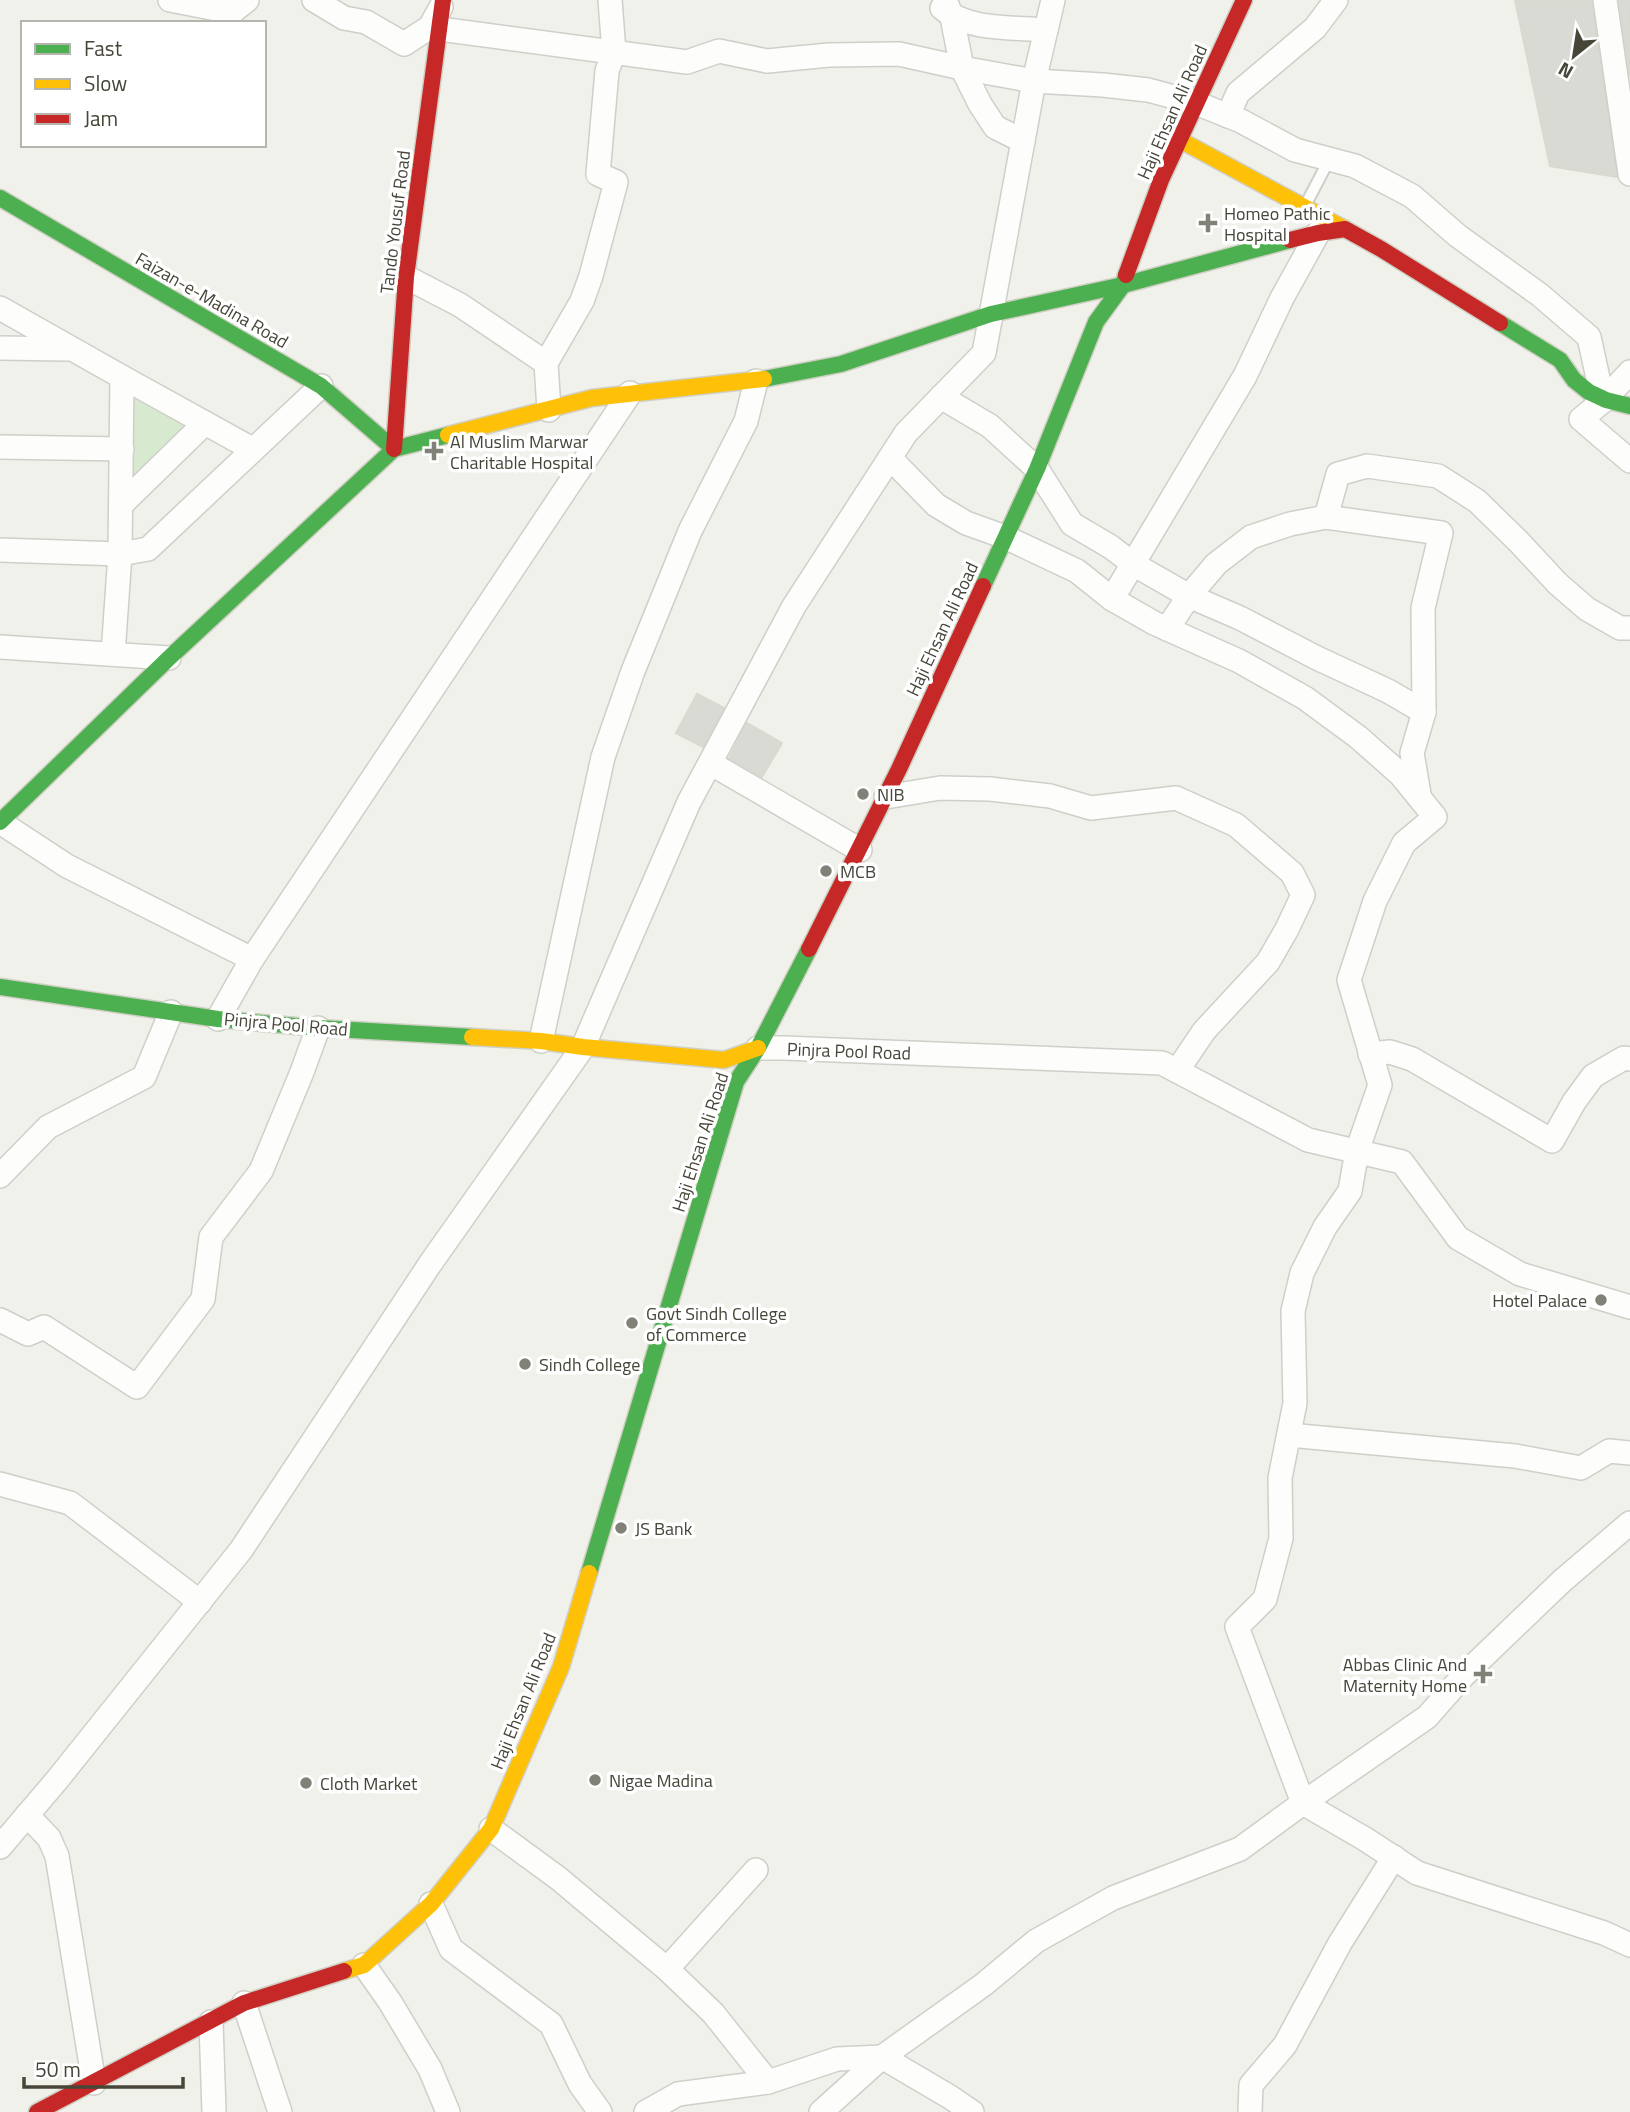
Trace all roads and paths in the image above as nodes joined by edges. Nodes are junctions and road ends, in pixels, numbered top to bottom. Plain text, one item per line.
1 (170, 0) edge
2 (247, 0) edge
3 (314, 0) edge
4 (610, 0) edge
5 (933, 0) edge
6 (1054, 0) edge
7 (1244, 0) edge
8 (1335, 0) edge
9 (1605, 0) edge
10 (443, 2) edge
11 (949, 8) edge
12 (440, 29) junction
13 (1046, 30) junction
14 (614, 52) junction
15 (962, 68) junction
16 (1212, 68) junction
17 (1034, 81) junction
18 (1245, 87) junction
19 (1196, 103) junction
20 (1228, 116) junction
21 (1180, 140) junction
22 (1023, 141) junction
23 (1329, 160) junction
24 (1630, 174) edge
25 (0, 198) edge
26 (1304, 207) junction
27 (1345, 229) junction
28 (1318, 233) junction
29 (405, 276) junction
30 (1123, 285) junction
31 (0, 309) edge
32 (991, 314) junction
33 (0, 348) edge
34 (70, 349) junction
35 (546, 363) junction
36 (1630, 372) edge
37 (122, 377) junction
38 (757, 381) junction
39 (321, 386) junction
40 (630, 393) junction
41 (941, 397) junction
42 (1603, 401) junction
43 (1630, 406) edge
44 (549, 410) junction
45 (205, 423) junction
46 (0, 447) edge
47 (122, 449) junction
48 (252, 449) junction
49 (394, 449) junction
50 (890, 458) junction
51 (1630, 461) edge
52 (1037, 469) junction
53 (121, 505) junction
54 (1326, 517) junction
55 (1005, 537) junction
56 (0, 550) edge
57 (120, 554) junction
58 (1133, 564) junction
59 (1189, 596) junction
60 (1112, 599) junction
61 (1630, 628) edge
62 (1167, 629) junction
63 (0, 647) edge
64 (113, 654) junction
65 (169, 658) junction
66 (1424, 712) junction
67 (710, 763) junction
68 (1419, 796) junction
69 (886, 797) junction
70 (0, 822) edge
71 (860, 850) junction
72 (252, 959) junction
73 (0, 987) edge
74 (171, 1012) junction
75 (218, 1019) junction
76 (318, 1028) junction
77 (541, 1041) junction
78 (583, 1047) junction
79 (758, 1048) junction
80 (1370, 1054) junction
81 (1630, 1059) edge
82 (1177, 1071) junction
83 (1357, 1152) junction
84 (0, 1176) edge
85 (1630, 1307) edge
86 (0, 1320) edge
87 (1289, 1435) junction
88 (1630, 1453) edge
89 (0, 1484) edge
90 (1630, 1523) edge
91 (200, 1602) junction
92 (1303, 1803) junction
93 (27, 1815) junction
94 (491, 1829) junction
95 (0, 1847) edge
96 (1394, 1857) junction
97 (756, 1870) dead end
98 (431, 1904) junction
99 (1630, 1945) edge
100 (364, 1965) junction
101 (667, 1969) junction
102 (244, 2003) junction
103 (211, 2022) junction
104 (882, 2057) junction
105 (94, 2082) junction
106 (768, 2082) junction
107 (37, 2112) edge
108 (214, 2112) edge
109 (280, 2112) edge
110 (447, 2112) edge
111 (600, 2112) edge
112 (646, 2112) edge
113 (821, 2112) edge
114 (972, 2112) edge
115 (1251, 2112) edge

1 - 2 street
3 - 10 street
4 - 14 street
5 - 11 street
6 - 13 street
7 - 16 street, Haji Ehsan Ali Road
8 - 18 street
9 - 24 street
10 - 12 street, Tando Yousuf Road
11 - 13 street
11 - 15 street
12 - 14 street
12 - 29 street, Tando Yousuf Road
13 - 17 street
14 - 15 street
14 - 35 street
15 - 17 street
15 - 22 street
16 - 18 street
16 - 19 street, Haji Ehsan Ali Road
17 - 19 street
17 - 22 street
18 - 20 street
19 - 20 street
19 - 21 street, Haji Ehsan Ali Road
20 - 23 street
21 - 26 street
21 - 30 street, Haji Ehsan Ali Road
22 - 32 street
23 - 26 lane
23 - 42 street
25 - 39 street, Faizan-e-Madina Road
26 - 27 street
27 - 28 street
27 - 42 street
28 - 30 street
28 - 58 street
29 - 35 street
29 - 49 street, Tando Yousuf Road
30 - 32 street
30 - 52 street, Haji Ehsan Ali Road
31 - 34 street
32 - 38 street
32 - 41 street
33 - 34 street
34 - 37 street
35 - 44 street
36 - 42 street
37 - 45 street
37 - 47 street
38 - 40 street
38 - 77 street
39 - 48 street
39 - 49 street, Faizan-e-Madina Road
40 - 44 street
40 - 72 street
41 - 50 street
41 - 52 street
42 - 43 street
42 - 51 street
44 - 49 street
45 - 48 street
45 - 53 street
46 - 47 street
47 - 53 street
48 - 57 street
49 - 65 street
50 - 55 street
50 - 67 street
52 - 55 street, Haji Ehsan Ali Road
52 - 58 street
53 - 57 street
54 - 59 street
54 - 61 street
54 - 66 street
55 - 60 street
55 - 69 street, Haji Ehsan Ali Road
56 - 57 street
57 - 64 street
58 - 59 street
58 - 60 street
59 - 62 street
59 - 66 street
60 - 62 street
62 - 68 street
63 - 64 street
64 - 65 street
65 - 70 street
66 - 68 street
67 - 71 street
67 - 78 street
68 - 80 street
69 - 71 street, Haji Ehsan Ali Road
69 - 82 street
70 - 72 street
71 - 79 street, Haji Ehsan Ali Road
72 - 75 street
73 - 74 street, Pinjra Pool Road
74 - 75 street, Pinjra Pool Road
74 - 84 street
75 - 76 street, Pinjra Pool Road
76 - 77 street, Pinjra Pool Road
76 - 86 street
77 - 78 street, Pinjra Pool Road
78 - 79 street, Pinjra Pool Road
78 - 91 street
79 - 82 street, Pinjra Pool Road
79 - 94 street, Haji Ehsan Ali Road
80 - 81 street
80 - 83 street
82 - 83 street, Pinjra Pool Road
83 - 85 street, Pinjra Pool Road
83 - 87 street
87 - 88 street
87 - 92 street
89 - 91 street
90 - 92 street
91 - 93 street
92 - 96 street
92 - 104 street
93 - 95 street
93 - 105 street
94 - 98 street, Haji Ehsan Ali Road
94 - 101 street
96 - 99 street
96 - 115 street
97 - 101 street
98 - 100 street, Haji Ehsan Ali Road
98 - 111 street
100 - 102 street, Haji Ehsan Ali Road
100 - 110 street
101 - 106 street
102 - 103 street, Haji Ehsan Ali Road
102 - 109 street
103 - 105 street, Haji Ehsan Ali Road
103 - 108 street
104 - 106 street
104 - 113 street
104 - 114 street
105 - 107 street, Haji Ehsan Ali Road
106 - 112 street

